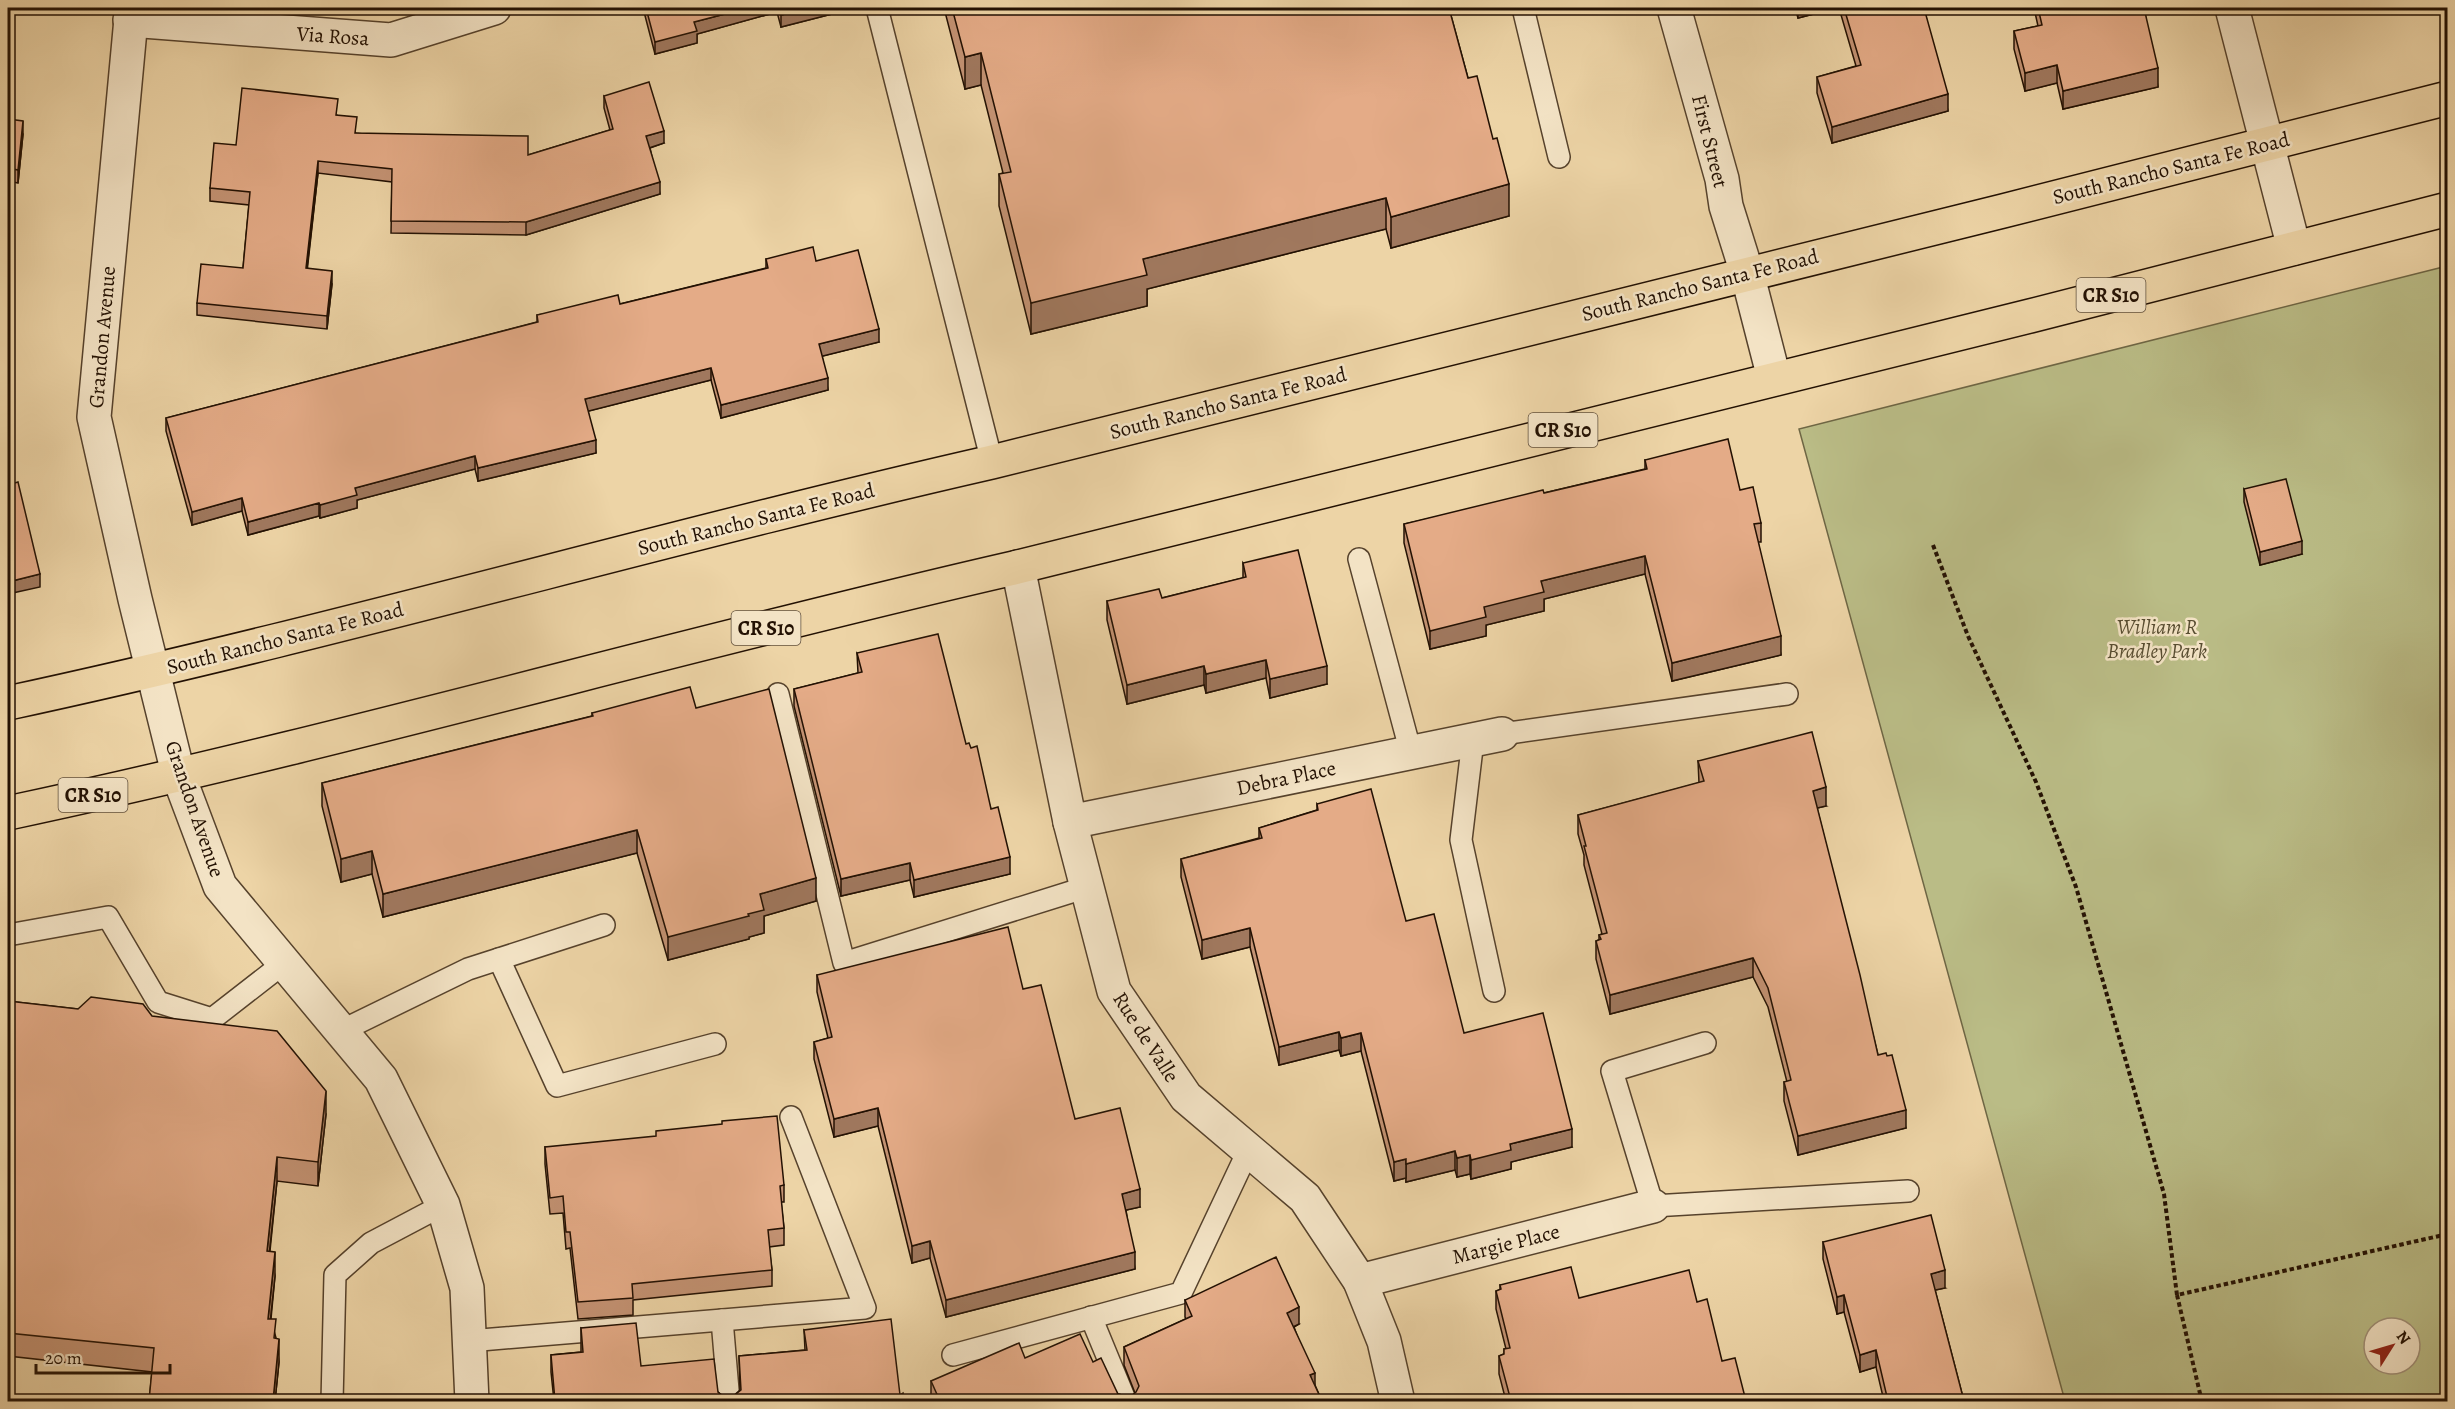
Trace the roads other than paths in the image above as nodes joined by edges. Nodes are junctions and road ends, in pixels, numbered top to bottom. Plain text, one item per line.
1 (494, 8) edge
2 (877, 8) edge
3 (1523, 8) edge
4 (1674, 8) edge
5 (2232, 8) edge
6 (131, 14) edge
7 (2448, 98) edge
8 (2267, 143) junction
9 (1559, 157) dead end
10 (2448, 209) edge
11 (2294, 248) junction
12 (1747, 273) junction
13 (1774, 378) junction
14 (992, 462) junction
15 (1359, 559) dead end
16 (1018, 567) junction
17 (153, 671) junction
18 (778, 694) dead end
19 (1787, 694) dead end
20 (8, 703) edge
21 (1488, 737) junction
22 (1411, 753) junction
23 (179, 777) junction
24 (8, 813) edge
25 (1070, 822) junction
26 (1087, 887) junction
27 (604, 926) dead end
28 (8, 935) edge
29 (499, 959) junction
30 (284, 963) junction
31 (1494, 991) dead end
32 (341, 1031) junction
33 (1705, 1043) dead end
34 (715, 1044) dead end
35 (791, 1117) dead end
36 (1248, 1151) junction
37 (1908, 1191) dead end
38 (443, 1205) junction
39 (1653, 1206) junction
40 (1360, 1281) junction
41 (1090, 1317) junction
42 (722, 1320) junction
43 (469, 1341) junction
44 (953, 1355) dead end
45 (332, 1401) edge
46 (472, 1401) edge
47 (729, 1401) edge
48 (1126, 1401) edge
49 (1398, 1401) edge

1 - 6 street, Via Rosa
2 - 14 lane
3 - 9 lane
4 - 12 street, First Street
5 - 8 street
6 - 17 street, Grandon Avenue
7 - 8 main road, South Rancho Santa Fe Road
8 - 11 street
8 - 12 main road, South Rancho Santa Fe Road
10 - 11 main road, CR S10
11 - 13 main road, CR S10
12 - 13 street, First Street
12 - 14 main road, South Rancho Santa Fe Road
13 - 16 main road, CR S10
14 - 17 main road, South Rancho Santa Fe Road
15 - 22 lane
16 - 23 main road, CR S10
16 - 25 street, Rue de Valle
17 - 20 main road, South Rancho Santa Fe Road
17 - 23 street, Grandon Avenue
18 - 26 lane
19 - 21 lane
21 - 22 street, Debra Place
21 - 31 lane
22 - 25 street, Debra Place
23 - 24 main road, CR S10
23 - 30 street, Grandon Avenue
25 - 26 street, Rue de Valle
26 - 36 street, Rue de Valle
27 - 29 lane
28 - 30 lane
29 - 32 lane
29 - 34 lane
30 - 32 street, Grandon Avenue
32 - 38 street, Grandon Avenue
33 - 39 lane
35 - 42 lane
36 - 40 street, Rue de Valle
36 - 41 lane
37 - 39 lane
38 - 43 street, Grandon Avenue
38 - 45 lane
39 - 40 street, Margie Place
40 - 49 street, Rue de Valle
41 - 44 lane
41 - 48 lane
42 - 43 lane
42 - 47 lane
43 - 46 street, Grandon Avenue

